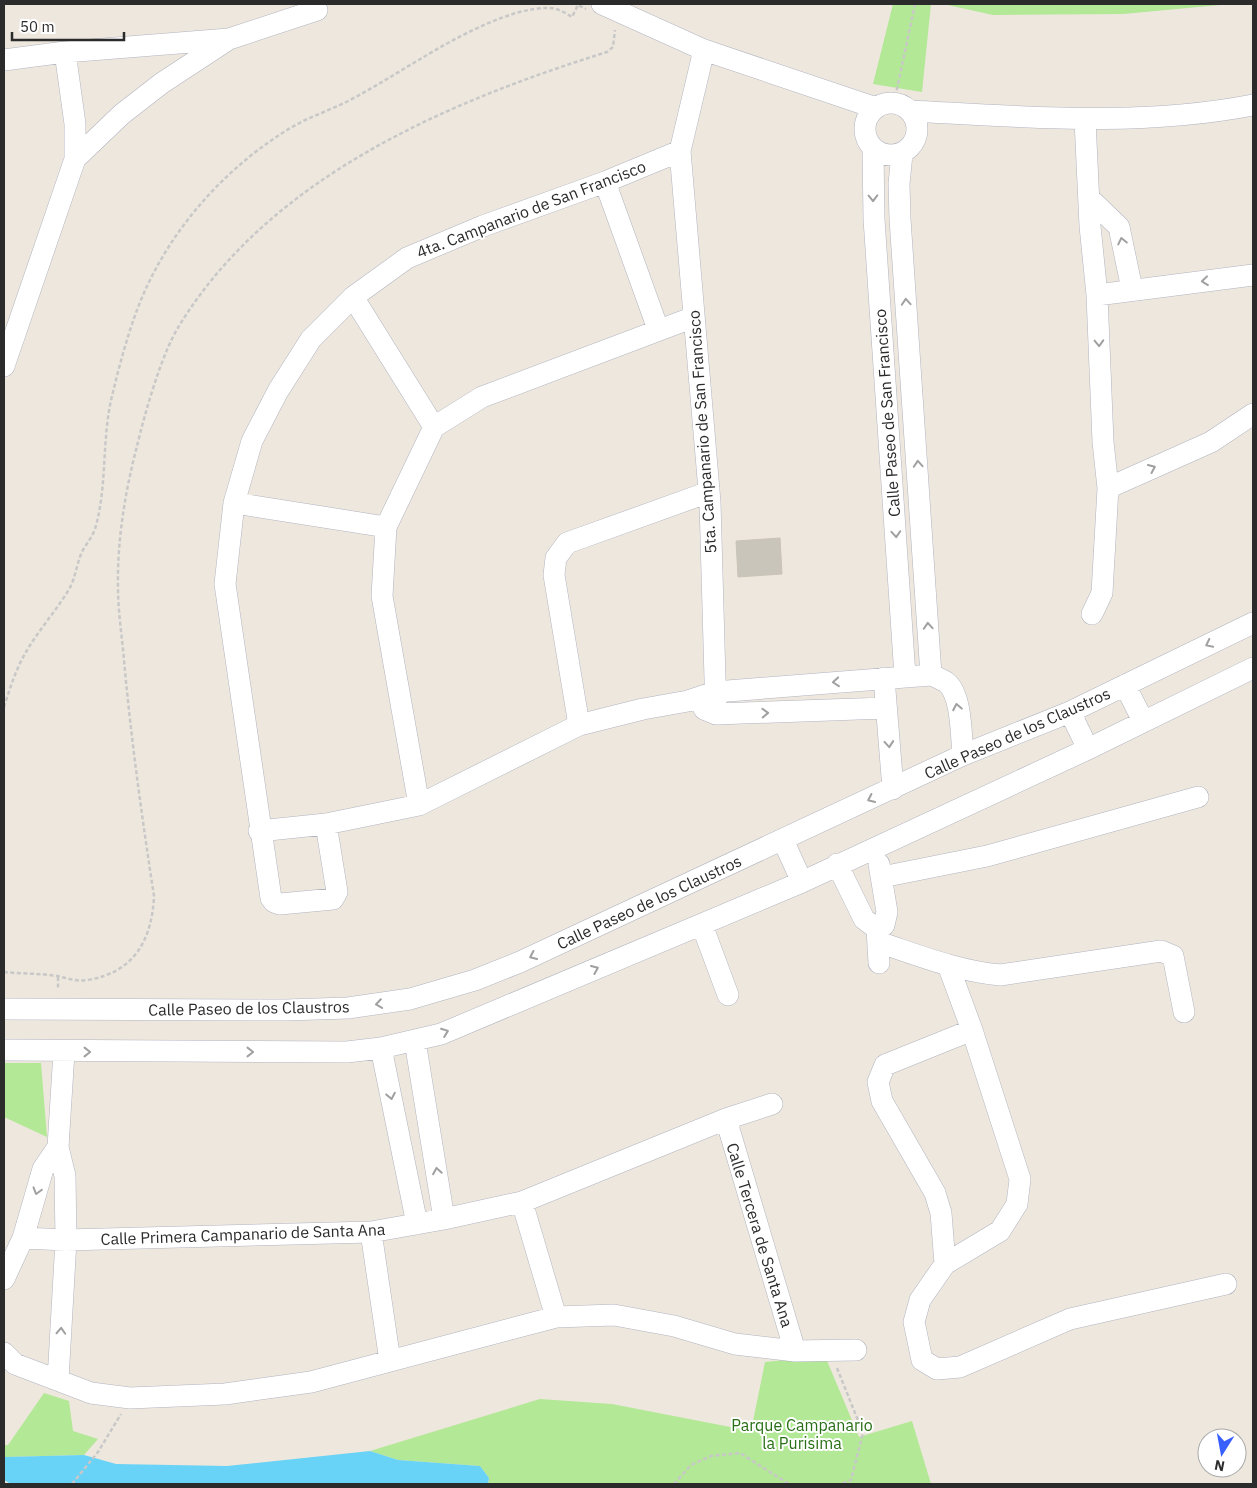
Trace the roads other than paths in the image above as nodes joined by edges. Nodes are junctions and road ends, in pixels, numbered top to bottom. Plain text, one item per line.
1 (598, 8) edge
2 (317, 10) dead end
3 (229, 39) junction
4 (704, 50) junction
5 (66, 52) junction
6 (4, 60) edge
7 (1253, 105) edge
8 (894, 107) junction
9 (1085, 120) junction
10 (873, 149) junction
11 (680, 151) junction
12 (902, 154) junction
13 (75, 159) junction
14 (605, 182) junction
15 (1090, 198) junction
16 (1253, 275) edge
17 (1132, 289) junction
18 (1098, 295) junction
19 (353, 297) junction
20 (694, 317) junction
21 (658, 329) junction
22 (4, 366) edge
23 (1253, 414) edge
24 (915, 421) junction
25 (888, 422) junction
26 (434, 427) junction
27 (1108, 488) junction
28 (709, 492) junction
29 (234, 503) junction
30 (386, 527) junction
31 (1092, 614) dead end
32 (1253, 623) edge
33 (1253, 669) edge
34 (931, 675) junction
35 (895, 677) junction
36 (1125, 685) junction
37 (715, 692) junction
38 (688, 702) junction
39 (886, 708) junction
40 (1070, 712) junction
41 (716, 714) junction
42 (1144, 721) junction
43 (578, 725) junction
44 (1088, 748) junction
45 (963, 755) junction
46 (893, 789) junction
47 (1198, 797) dead end
48 (419, 805) junction
49 (326, 824) junction
50 (259, 831) junction
51 (783, 840) junction
52 (874, 848) junction
53 (838, 864) junction
54 (882, 877) junction
55 (802, 882) junction
56 (702, 925) junction
57 (878, 945) junction
58 (948, 965) junction
59 (728, 995) dead end
60 (4, 1009) edge
61 (1184, 1012) dead end
62 (972, 1030) junction
63 (416, 1041) junction
64 (381, 1048) junction
65 (4, 1050) edge
66 (64, 1052) junction
67 (772, 1104) dead end
68 (726, 1119) junction
69 (58, 1147) junction
70 (522, 1202) junction
71 (444, 1219) junction
72 (417, 1224) junction
73 (371, 1232) junction
74 (23, 1238) junction
75 (66, 1240) junction
76 (945, 1264) junction
77 (4, 1279) edge
78 (1226, 1284) dead end
79 (556, 1317) junction
80 (795, 1350) junction
81 (856, 1350) dead end
82 (4, 1353) edge
83 (390, 1361) junction
84 (58, 1380) junction

1 - 4 street
2 - 3 street
3 - 5 street
3 - 13 street
4 - 8 street
4 - 11 street
5 - 6 street
5 - 13 street
7 - 9 street
8 - 9 street
8 - 10 street
8 - 12 street
9 - 15 street
10 - 12 street
10 -> 25 street, Calle Paseo de San Francisco
11 - 14 street, 4ta. Campanario de San Francisco
11 - 20 street, 5ta. Campanario de San Francisco
24 -> 12 street, Calle Paseo de San Francisco
13 - 22 street
14 - 19 street, 4ta. Campanario de San Francisco
14 - 21 street
17 -> 15 street
15 - 18 street
16 -> 17 street
17 - 18 street
18 -> 27 street
19 - 26 street
19 - 29 street, 4ta. Campanario de San Francisco
20 - 21 street
20 - 28 street, 5ta. Campanario de San Francisco
21 - 26 street
27 -> 23 street
24 - 25 street
34 -> 24 street, Calle Paseo de San Francisco
25 -> 35 street, Calle Paseo de San Francisco
26 - 30 street
27 - 31 street
28 - 37 street, 5ta. Campanario de San Francisco
28 - 43 street
29 - 30 street
29 - 50 street, 4ta. Campanario de San Francisco
30 - 48 street
32 -> 36 street, Calle Paseo de los Claustros
33 - 42 street
34 - 35 street
45 -> 34 street
35 -> 37 street
35 - 39 street, Calle Paseo de San Francisco
36 - 40 street, Calle Paseo de los Claustros
36 - 42 street
37 - 38 street
37 - 41 street, 5ta. Campanario de San Francisco
38 - 41 street
38 - 43 street
41 -> 39 street
39 -> 46 street, Calle Paseo de San Francisco
40 - 44 street
40 - 45 street, Calle Paseo de los Claustros
42 - 44 street
43 - 48 street
44 - 52 street
45 - 46 street, Calle Paseo de los Claustros
46 -> 51 street, Calle Paseo de los Claustros
47 - 54 street
48 - 49 street
49 - 50 street
49 - 50 street, 4ta. Campanario de San Francisco
51 - 55 street
51 -> 60 street, Calle Paseo de los Claustros
52 - 53 street
52 - 54 street
53 - 55 street
53 - 57 street
54 - 57 street
55 - 56 street
56 - 59 street
63 -> 56 street
57 - 58 street
58 - 61 street
58 - 62 street
62 - 76 street
62 - 76 street
63 - 64 street
71 -> 63 street
66 -> 64 street
64 -> 72 street
65 - 66 street
66 - 69 street
67 - 68 street, Calle Primera Campanario de Santa Ana
68 - 70 street, Calle Primera Campanario de Santa Ana
68 - 80 street, Calle Tercera de Santa Ana
69 -> 74 street
69 - 75 street
70 - 71 street, Calle Primera Campanario de Santa Ana
70 - 79 street
71 - 72 street, Calle Primera Campanario de Santa Ana
72 - 73 street, Calle Primera Campanario de Santa Ana
73 - 75 street, Calle Primera Campanario de Santa Ana
73 - 83 street
74 - 75 street, Calle Primera Campanario de Santa Ana
74 - 77 street
84 -> 75 street
76 - 78 street
79 - 80 street
79 - 83 street
80 - 81 street
82 - 84 street
83 - 84 street

